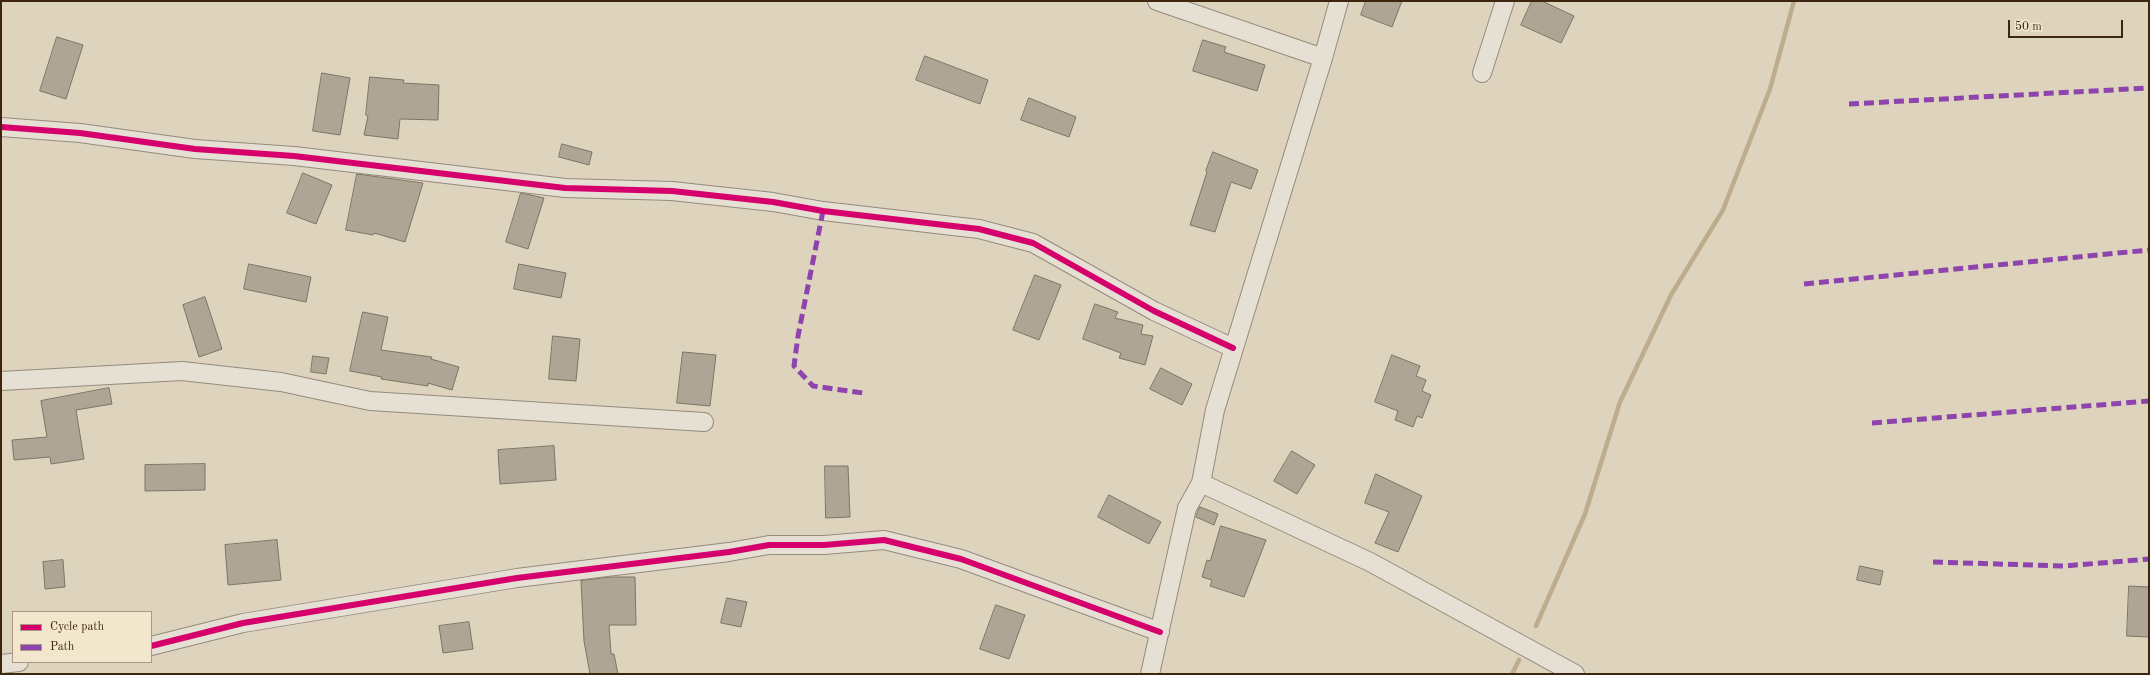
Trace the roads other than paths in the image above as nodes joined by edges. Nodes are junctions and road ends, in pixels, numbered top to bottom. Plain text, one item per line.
1 (1157, 1) edge
2 (1339, 1) edge
3 (1504, 1) edge
4 (1324, 58) junction
5 (1482, 73) dead end
6 (1, 127) edge
7 (1233, 348) junction
8 (1, 381) edge
9 (704, 422) dead end
10 (1201, 483) junction
11 (1160, 632) junction
12 (152, 646) edge
13 (12, 663) edge
14 (1, 664) edge
15 (1150, 674) edge
16 (1575, 674) edge

1 - 4 street
2 - 4 street
3 - 5 street
4 - 7 street
6 - 7 street
7 - 10 street
8 - 9 street
10 - 11 street
10 - 16 street
11 - 12 street
11 - 15 street
13 - 14 street

